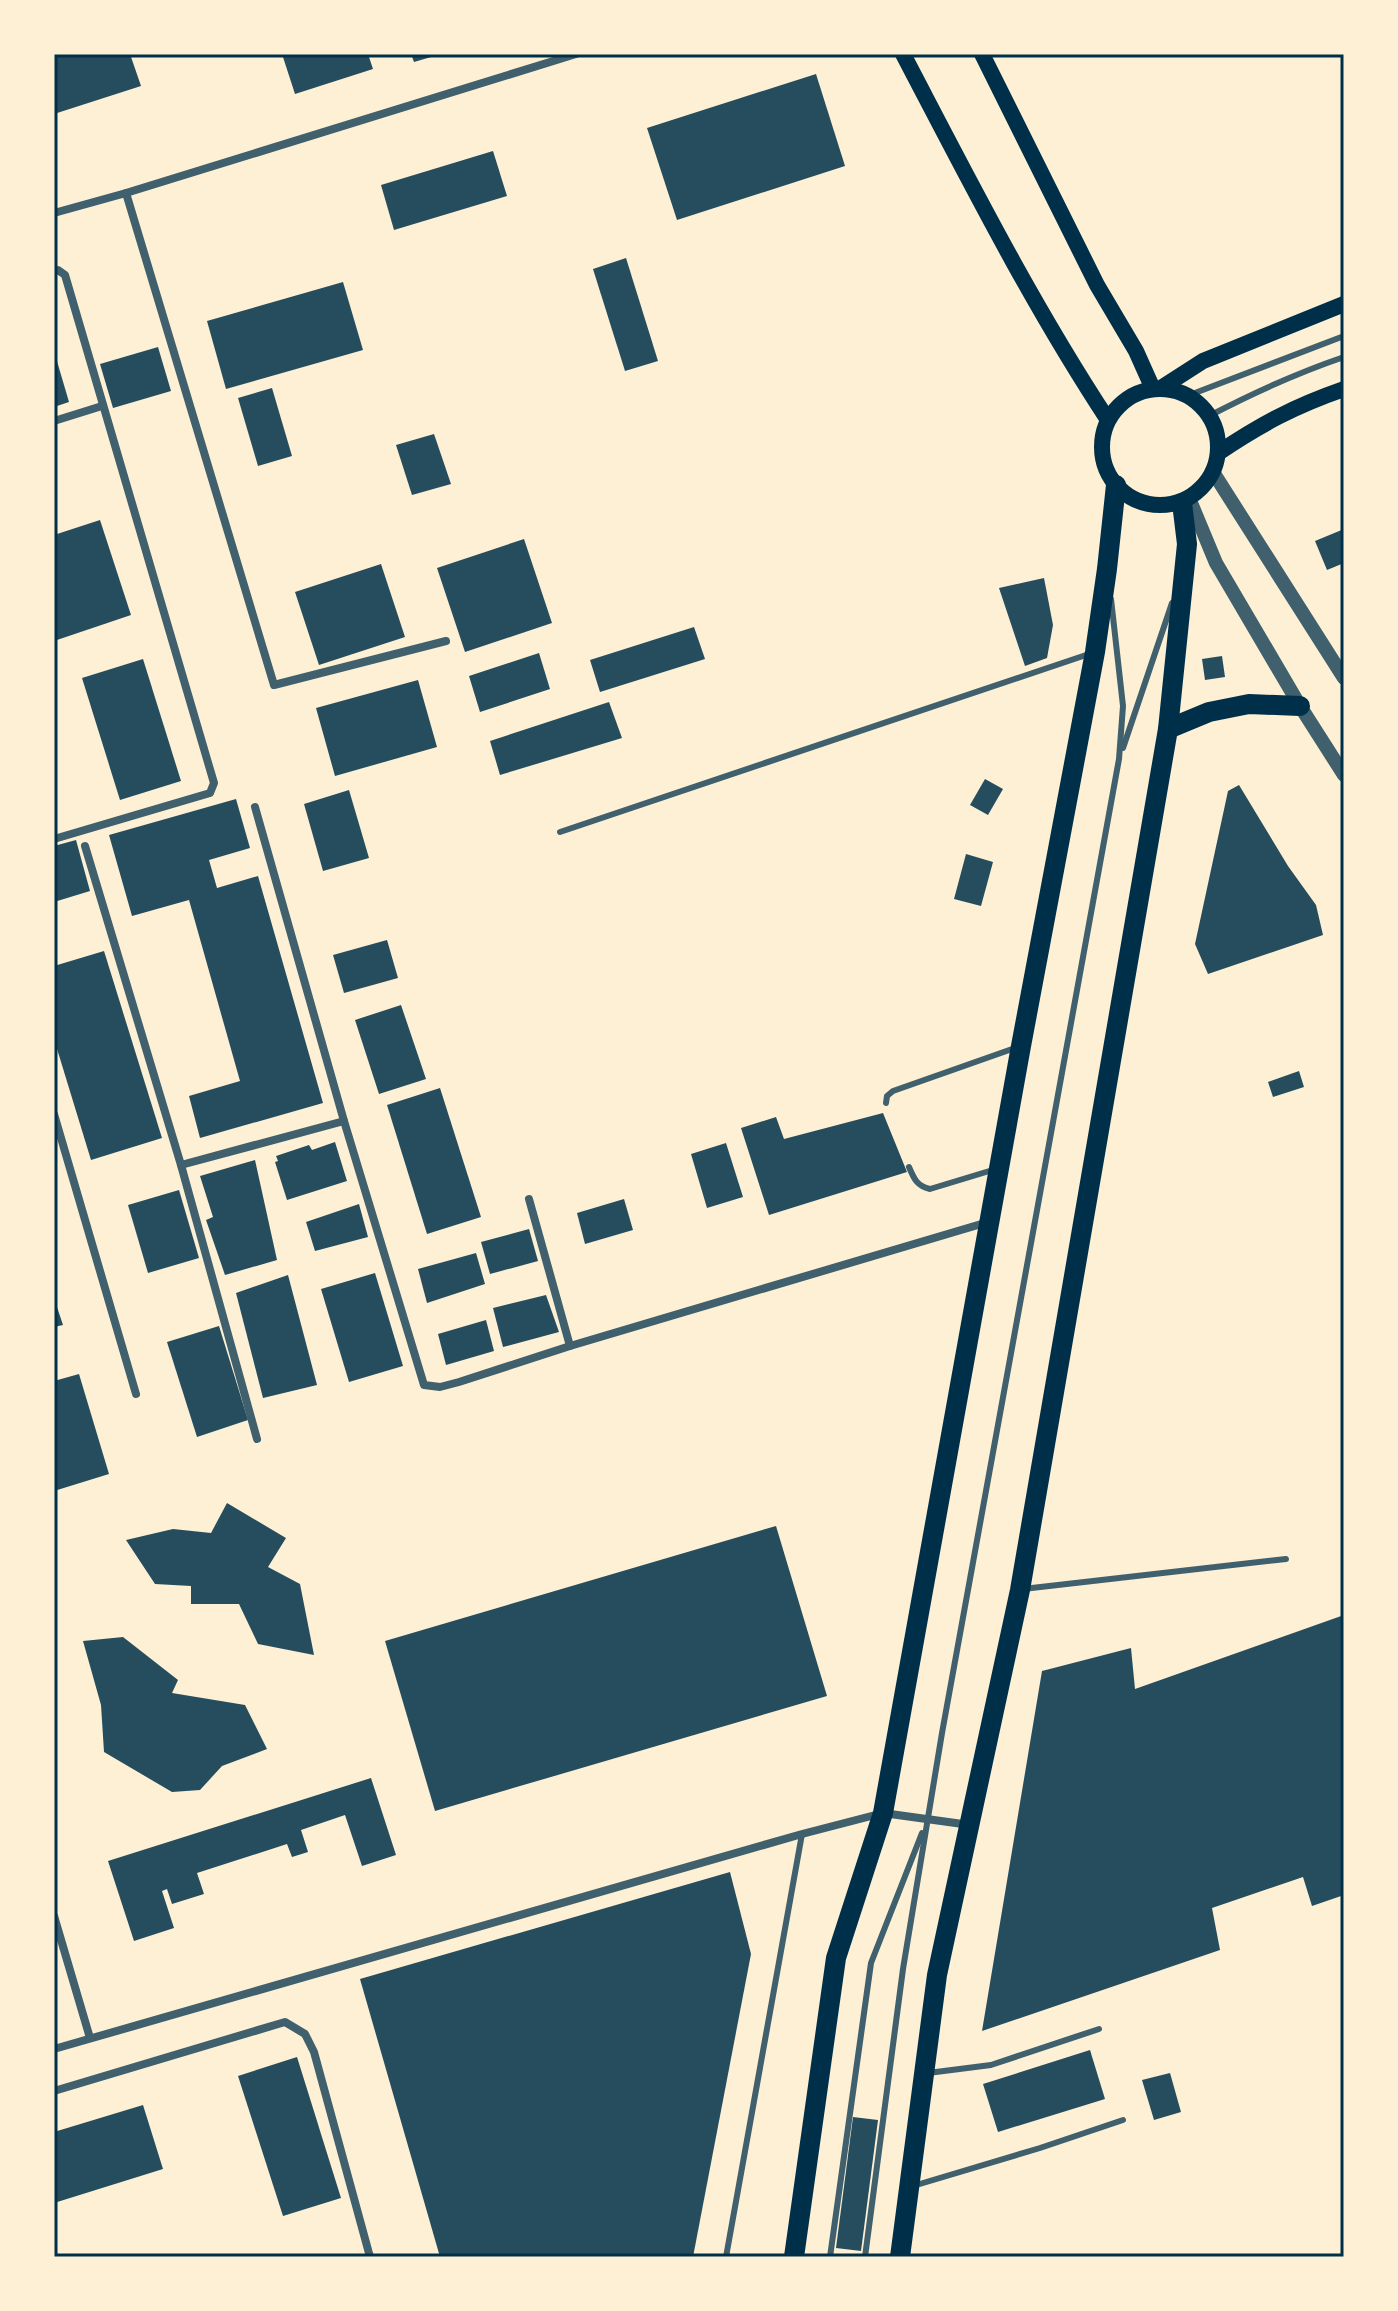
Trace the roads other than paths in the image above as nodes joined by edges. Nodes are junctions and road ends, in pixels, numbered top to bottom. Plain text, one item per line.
1 (576, 54) edge
2 (903, 54) edge
3 (982, 54) edge
4 (126, 193) junction
5 (54, 213) edge
6 (54, 272) edge
7 (1344, 304) edge
8 (1344, 336) edge
9 (1344, 357) edge
10 (1157, 389) junction
11 (1344, 389) edge
12 (1187, 396) junction
13 (102, 406) junction
14 (1209, 416) junction
15 (1108, 420) junction
16 (54, 421) edge
17 (1218, 453) junction
18 (1213, 472) junction
19 (1116, 485) junction
20 (1185, 501) junction
21 (1184, 566) junction
22 (1107, 569) junction
23 (446, 641) dead end
24 (1095, 652) junction
25 (1344, 678) edge
26 (1300, 706) junction
27 (1168, 729) junction
28 (1119, 759) junction
29 (1344, 775) edge
30 (255, 807) dead end
31 (560, 832) dead end
32 (54, 839) edge
33 (85, 846) dead end
34 (1021, 1046) junction
35 (886, 1103) dead end
36 (54, 1114) edge
37 (344, 1121) junction
38 (181, 1165) junction
39 (909, 1167) dead end
40 (999, 1168) junction
41 (529, 1199) dead end
42 (989, 1222) junction
43 (570, 1346) junction
44 (136, 1394) dead end
45 (257, 1439) dead end
46 (1286, 1559) dead end
47 (1020, 1590) junction
48 (883, 1813) junction
49 (928, 1819) junction
50 (971, 1825) junction
51 (802, 1834) junction
52 (54, 1916) edge
53 (1099, 2029) dead end
54 (90, 2038) junction
55 (54, 2049) edge
56 (924, 2073) junction
57 (54, 2091) edge
58 (1123, 2120) dead end
59 (908, 2187) junction
60 (370, 2257) edge
61 (726, 2257) edge
62 (794, 2257) edge
63 (830, 2257) edge
64 (865, 2257) edge
65 (900, 2257) edge

1 - 4 street
2 - 15 main road
3 - 10 main road
4 - 5 street
4 - 23 street
6 - 13 street
7 - 10 main road
8 - 12 lane
9 - 14 lane
10 - 12 main road
10 - 15 main road
11 - 17 main road
12 - 14 main road
13 - 16 street
13 - 32 street
14 - 17 main road
15 - 19 main road
17 - 18 main road
18 - 20 main road
18 - 25 street
19 - 20 main road
19 - 22 main road
20 - 21 main road
20 - 26 street
21 - 27 main road
21 - 28 lane
22 - 24 main road
22 - 28 lane
24 - 31 lane
24 - 34 main road
26 - 27 main road
26 - 29 street
27 - 47 main road
28 - 49 lane
30 - 37 street
33 - 38 street
34 - 35 lane
34 - 40 main road
36 - 44 street
37 - 38 street
37 - 43 street
38 - 45 street
39 - 40 lane
40 - 42 main road
41 - 43 street
42 - 43 street
42 - 48 main road
46 - 47 lane
47 - 50 main road
48 - 49 street
48 - 51 street
48 - 62 main road
49 - 50 street
49 - 63 lane
49 - 64 lane
50 - 56 main road
51 - 54 street
51 - 61 lane
52 - 54 street
53 - 56 lane
54 - 55 street
56 - 59 main road
57 - 60 street
58 - 59 lane
59 - 65 main road

